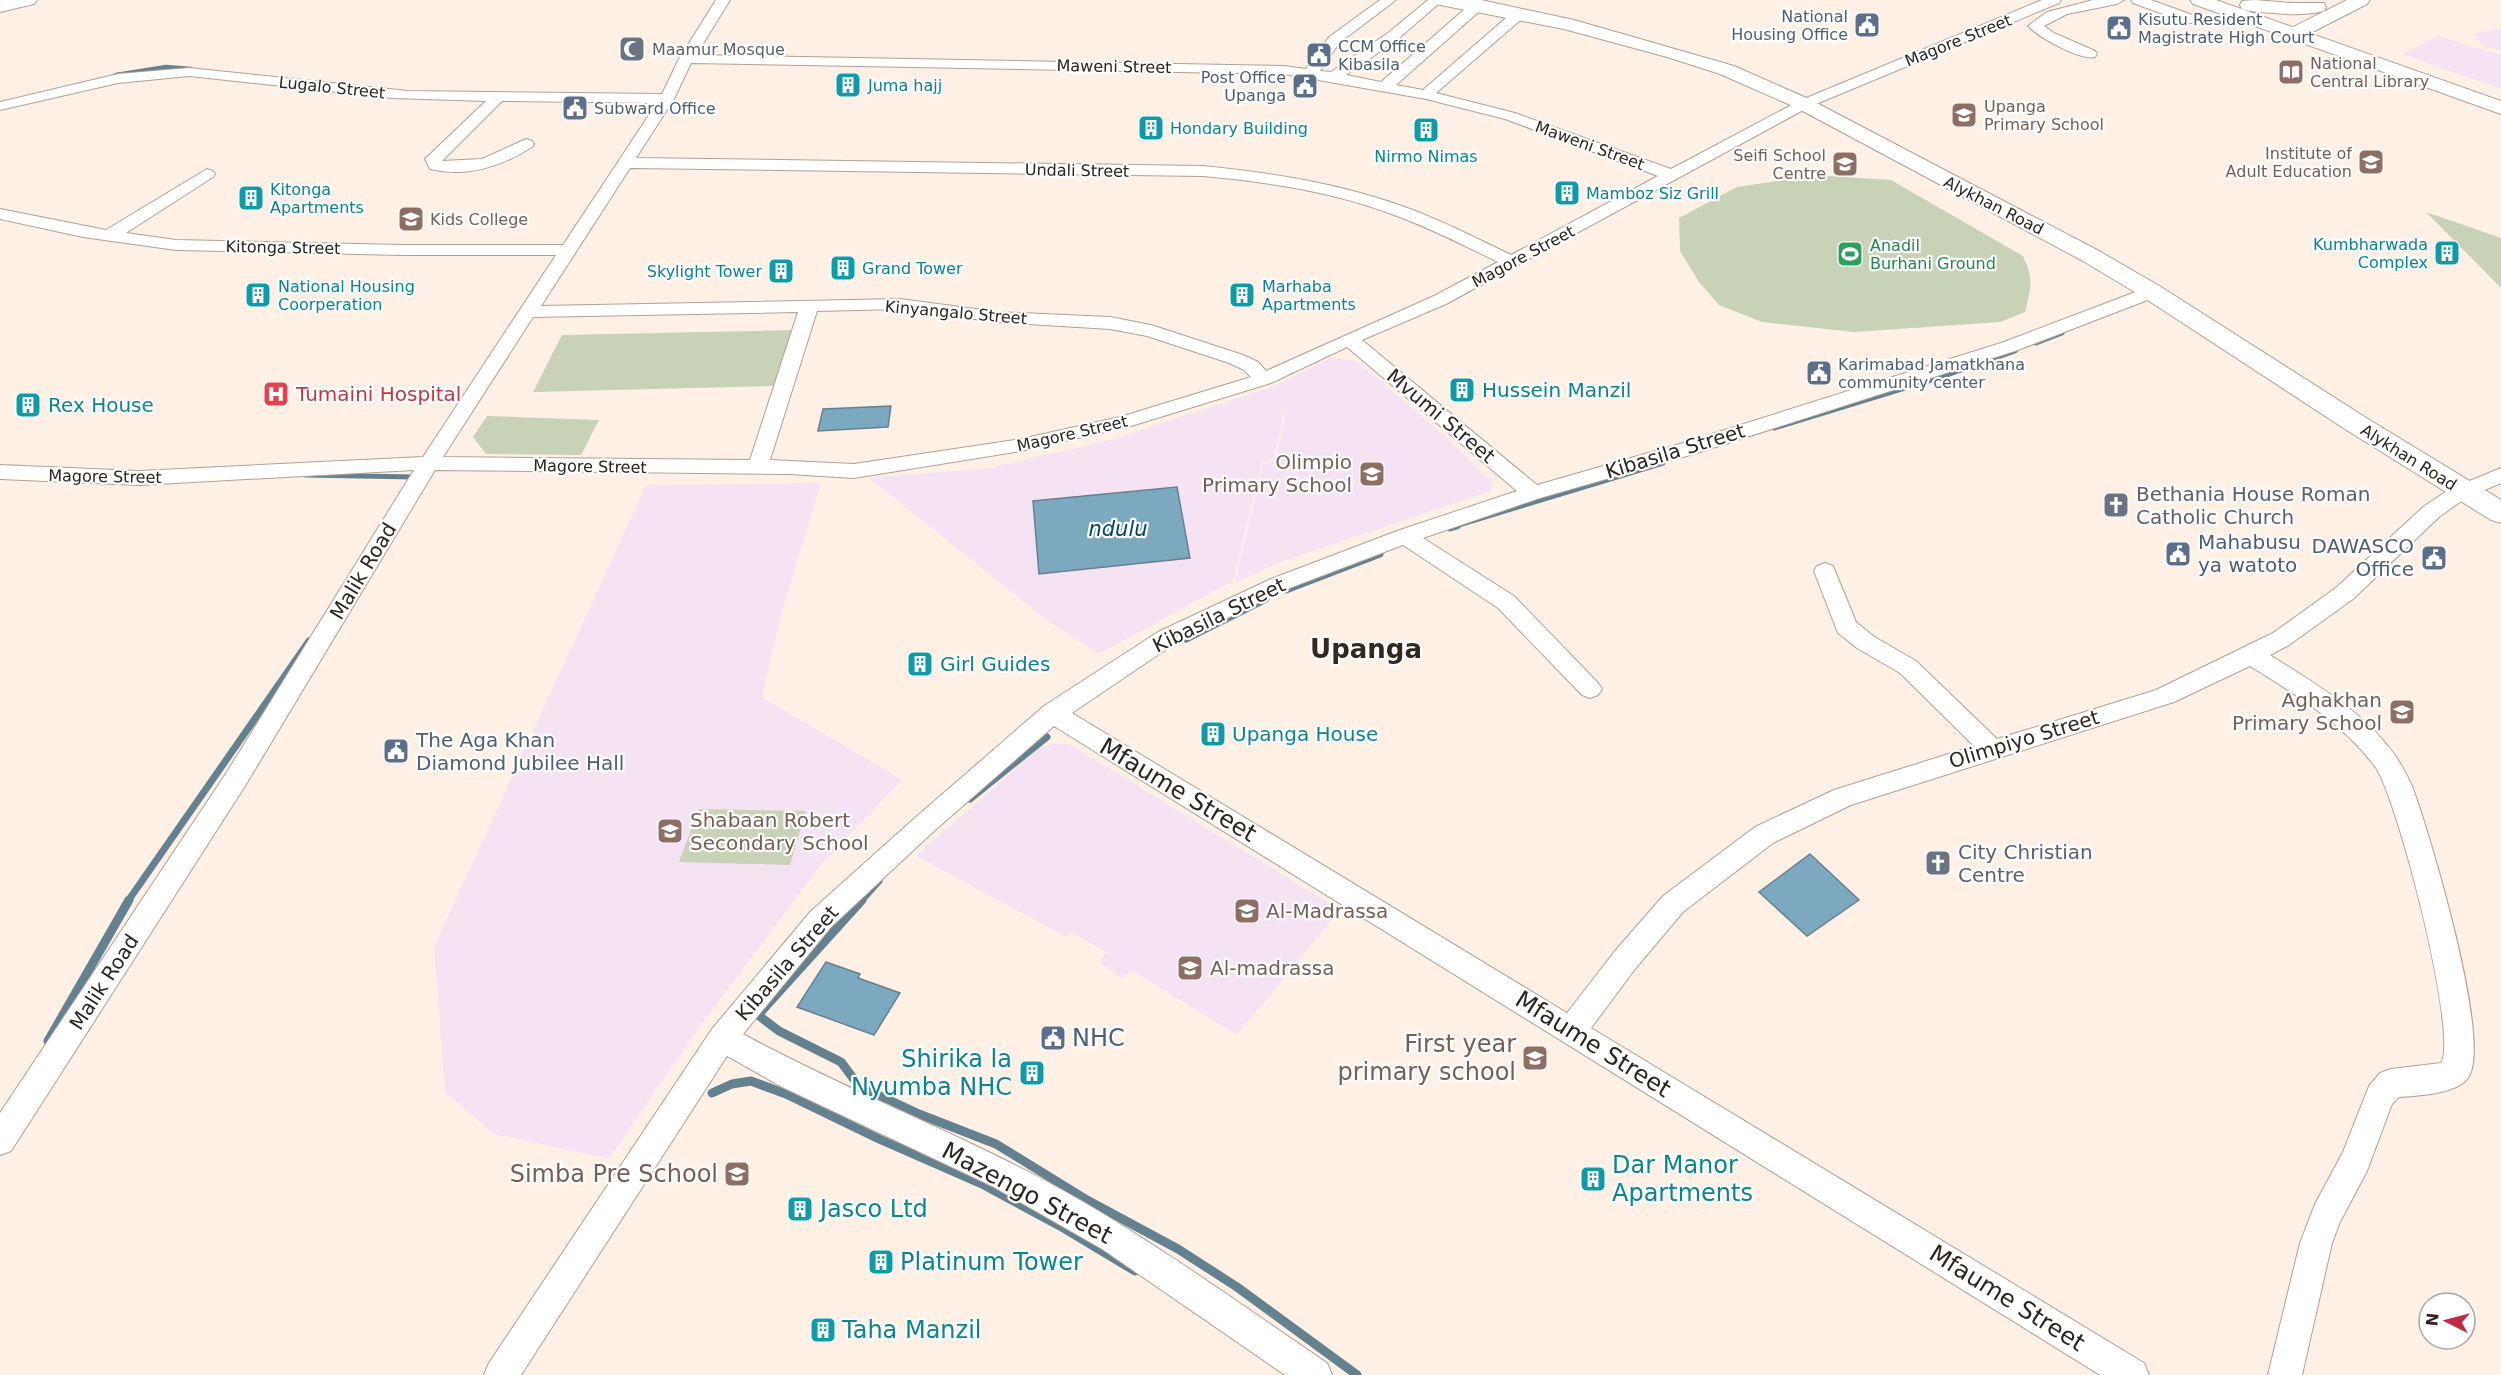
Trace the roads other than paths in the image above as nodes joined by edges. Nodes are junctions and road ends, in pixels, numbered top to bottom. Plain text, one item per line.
1 (28, 0) edge
2 (723, 0) edge
3 (1389, 0) edge
4 (1436, 0) edge
5 (1441, 0) edge
6 (2054, 0) edge
7 (2117, 0) edge
8 (2138, 0) edge
9 (2199, 0) edge
10 (2361, 0) edge
11 (2229, 1) edge
12 (2325, 4) edge
13 (1478, 5) junction
14 (0, 6) edge
15 (1519, 14) junction
16 (2193, 20) dead end
17 (2290, 28) junction
18 (2090, 54) dead end
19 (686, 59) junction
20 (1310, 73) junction
21 (1334, 77) junction
22 (1383, 88) junction
23 (1426, 95) junction
24 (2501, 97) edge
25 (496, 98) junction
26 (667, 99) junction
27 (1804, 104) junction
28 (0, 106) edge
29 (2501, 108) edge
30 (526, 144) dead end
31 (625, 163) junction
32 (207, 174) dead end
33 (1671, 175) junction
34 (0, 214) edge
35 (109, 236) junction
36 (568, 250) junction
37 (1513, 262) junction
38 (2152, 291) junction
39 (809, 306) junction
40 (528, 312) junction
41 (1349, 339) junction
42 (1264, 379) junction
43 (429, 463) junction
44 (758, 467) junction
45 (0, 472) edge
46 (2501, 475) edge
47 (2463, 491) junction
48 (1533, 493) junction
49 (2501, 513) edge
50 (1405, 536) junction
51 (1825, 571) dead end
52 (2251, 655) junction
53 (1590, 689) dead end
54 (1053, 714) junction
55 (1992, 749) junction
56 (1572, 1030) junction
57 (722, 1038) junction
58 (0, 1140) edge
59 (501, 1375) edge
60 (1315, 1375) edge
61 (2132, 1375) edge
62 (2285, 1375) edge

1 - 14 main road
2 - 19 street, Malik Road
3 - 20 street
4 - 21 street
5 - 13 main road, Alykhan Road
6 - 27 street, Magore Street
7 - 18 street
8 - 16 street
9 - 17 main road
10 - 17 main road
11 - 12 main road
11 - 17 main road
12 - 17 main road
13 - 15 main road, Alykhan Road
13 - 22 street
15 - 23 street
15 - 27 main road, Alykhan Road
17 - 24 main road
17 - 29 main road
19 - 20 street, Maweni Street
19 - 26 street, Malik Road
20 - 21 street, Maweni Street
21 - 22 street, Maweni Street
22 - 23 street, Maweni Street
23 - 33 street, Maweni Street
25 - 26 street, Lugalo Street
25 - 28 street, Lugalo Street
25 - 30 street
26 - 31 street, Malik Road
27 - 33 street, Magore Street
27 - 38 main road, Alykhan Road
31 - 36 street, Malik Road
31 - 37 street, Undali Street
32 - 35 street
33 - 37 street, Magore Street
34 - 35 street, Kitonga Street
35 - 36 street, Kitonga Street
36 - 40 street, Malik Road
37 - 41 street, Magore Street
38 - 47 main road, Alykhan Road
38 - 48 street, Kibasila Street
39 - 40 street, Kinyangalo Street
39 - 42 street, Kinyangalo Street
39 - 44 street
40 - 43 street, Malik Road
41 - 42 street, Magore Street
41 - 48 street, Mvumi Street
42 - 44 street, Magore Street
43 - 44 street, Magore Street
43 - 45 street, Magore Street
43 - 58 street, Malik Road
46 - 47 street, Olimpiyo Street
47 - 49 main road, Alykhan Road
47 - 52 street, Olimpiyo Street
48 - 50 street, Kibasila Street
50 - 53 street
50 - 54 street, Kibasila Street
51 - 55 street
52 - 55 street, Olimpiyo Street
52 - 62 street
54 - 56 street, Mfaume Street
54 - 57 street, Kibasila Street
55 - 56 street, Olimpiyo Street
56 - 61 street, Mfaume Street
57 - 59 street, Kibasila Street
57 - 60 street, Mazengo Street

